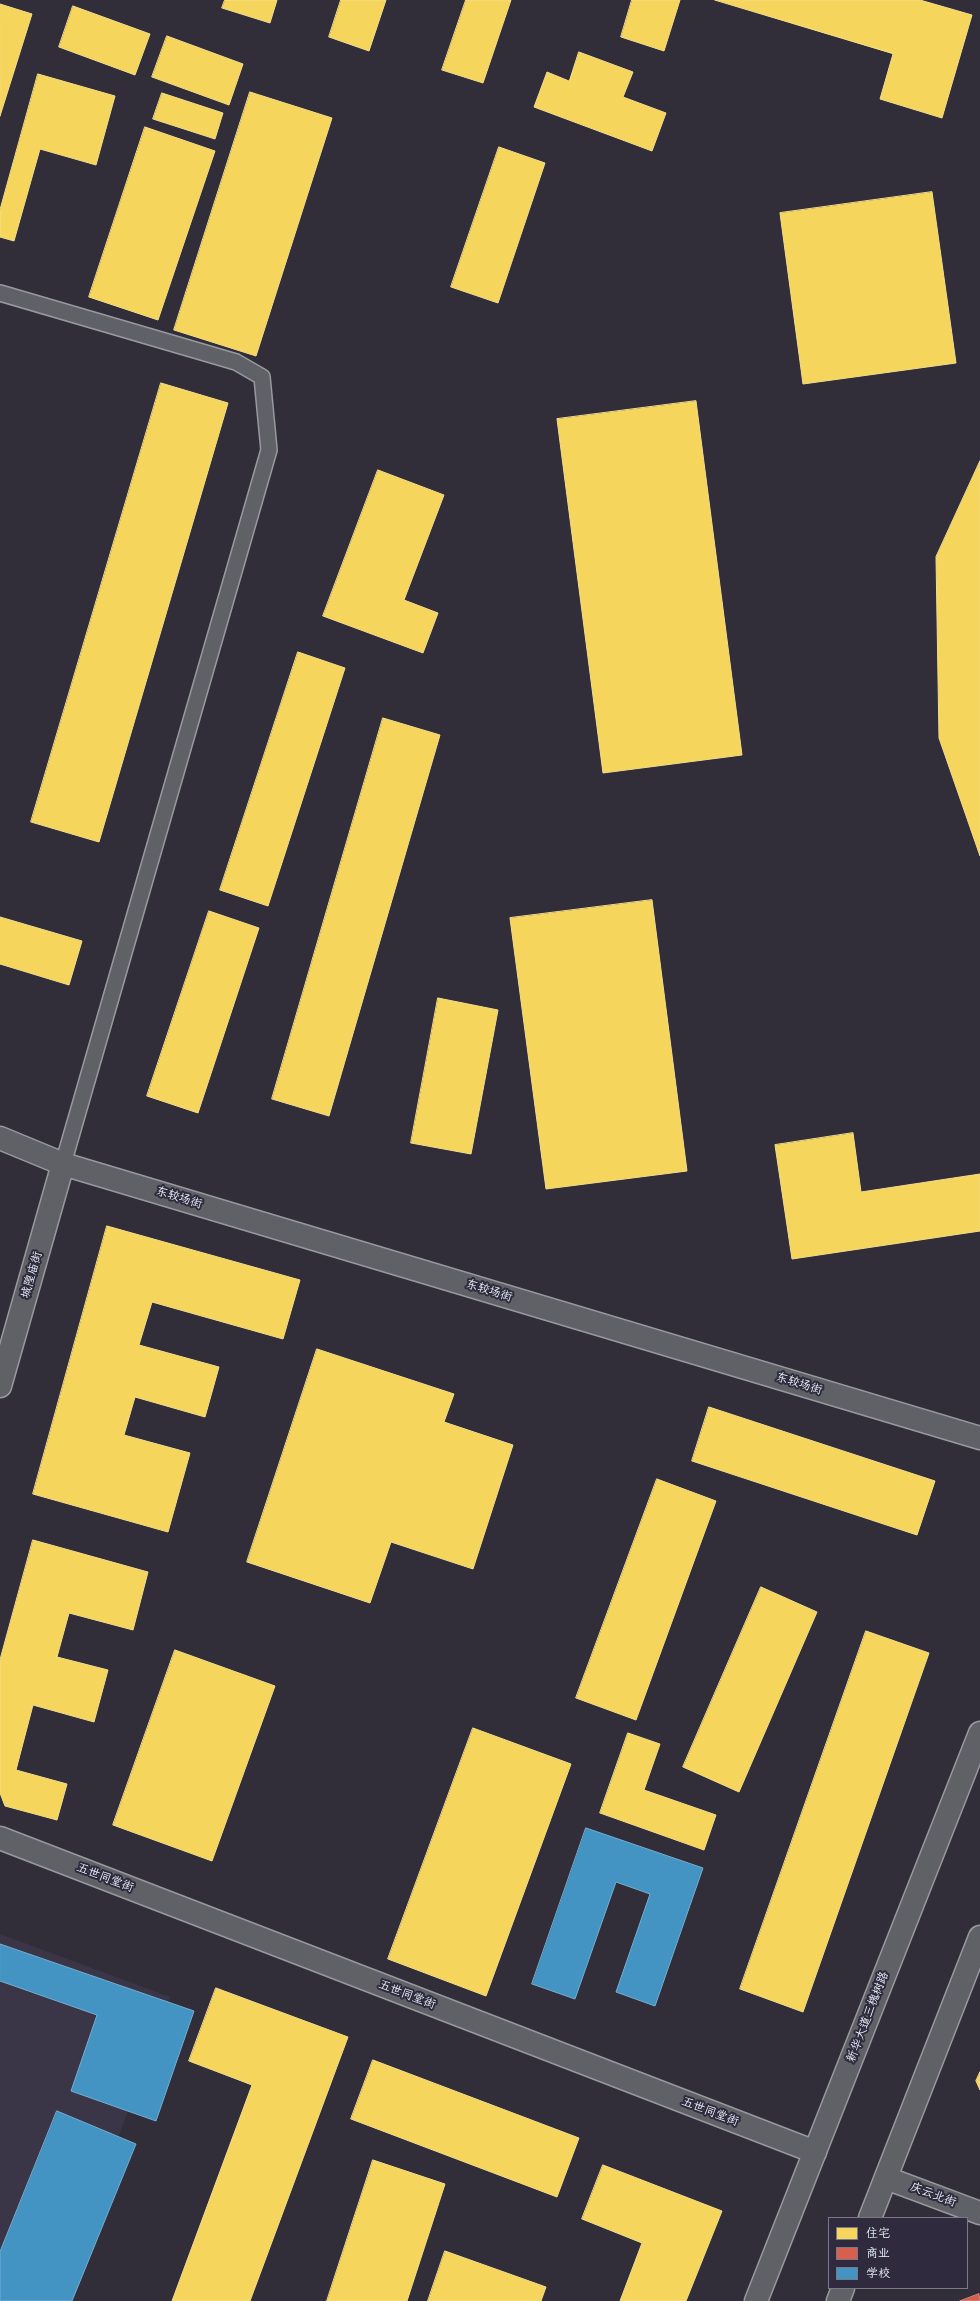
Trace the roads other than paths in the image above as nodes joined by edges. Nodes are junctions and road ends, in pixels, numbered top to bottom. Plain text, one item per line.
1 (0, 292) edge
2 (0, 1138) edge
3 (63, 1164) junction
4 (0, 1386) edge
5 (980, 1438) edge
6 (980, 1733) edge
7 (0, 1838) edge
8 (980, 1937) edge
9 (815, 2152) junction
10 (886, 2178) junction
11 (980, 2213) edge
12 (870, 2217) edge
13 (843, 2289) edge
14 (756, 2301) edge
15 (838, 2301) edge

1 - 3 lane
2 - 3 street, 东较场街
3 - 4 street, 城隍庙街
3 - 5 street, 东较场街
6 - 9 street, 新华大道三槐树路
7 - 9 street, 五世同堂街
8 - 10 street
9 - 14 street, 新华大道三槐树路
10 - 11 street, 庆云北街
10 - 12 street
13 - 15 street

